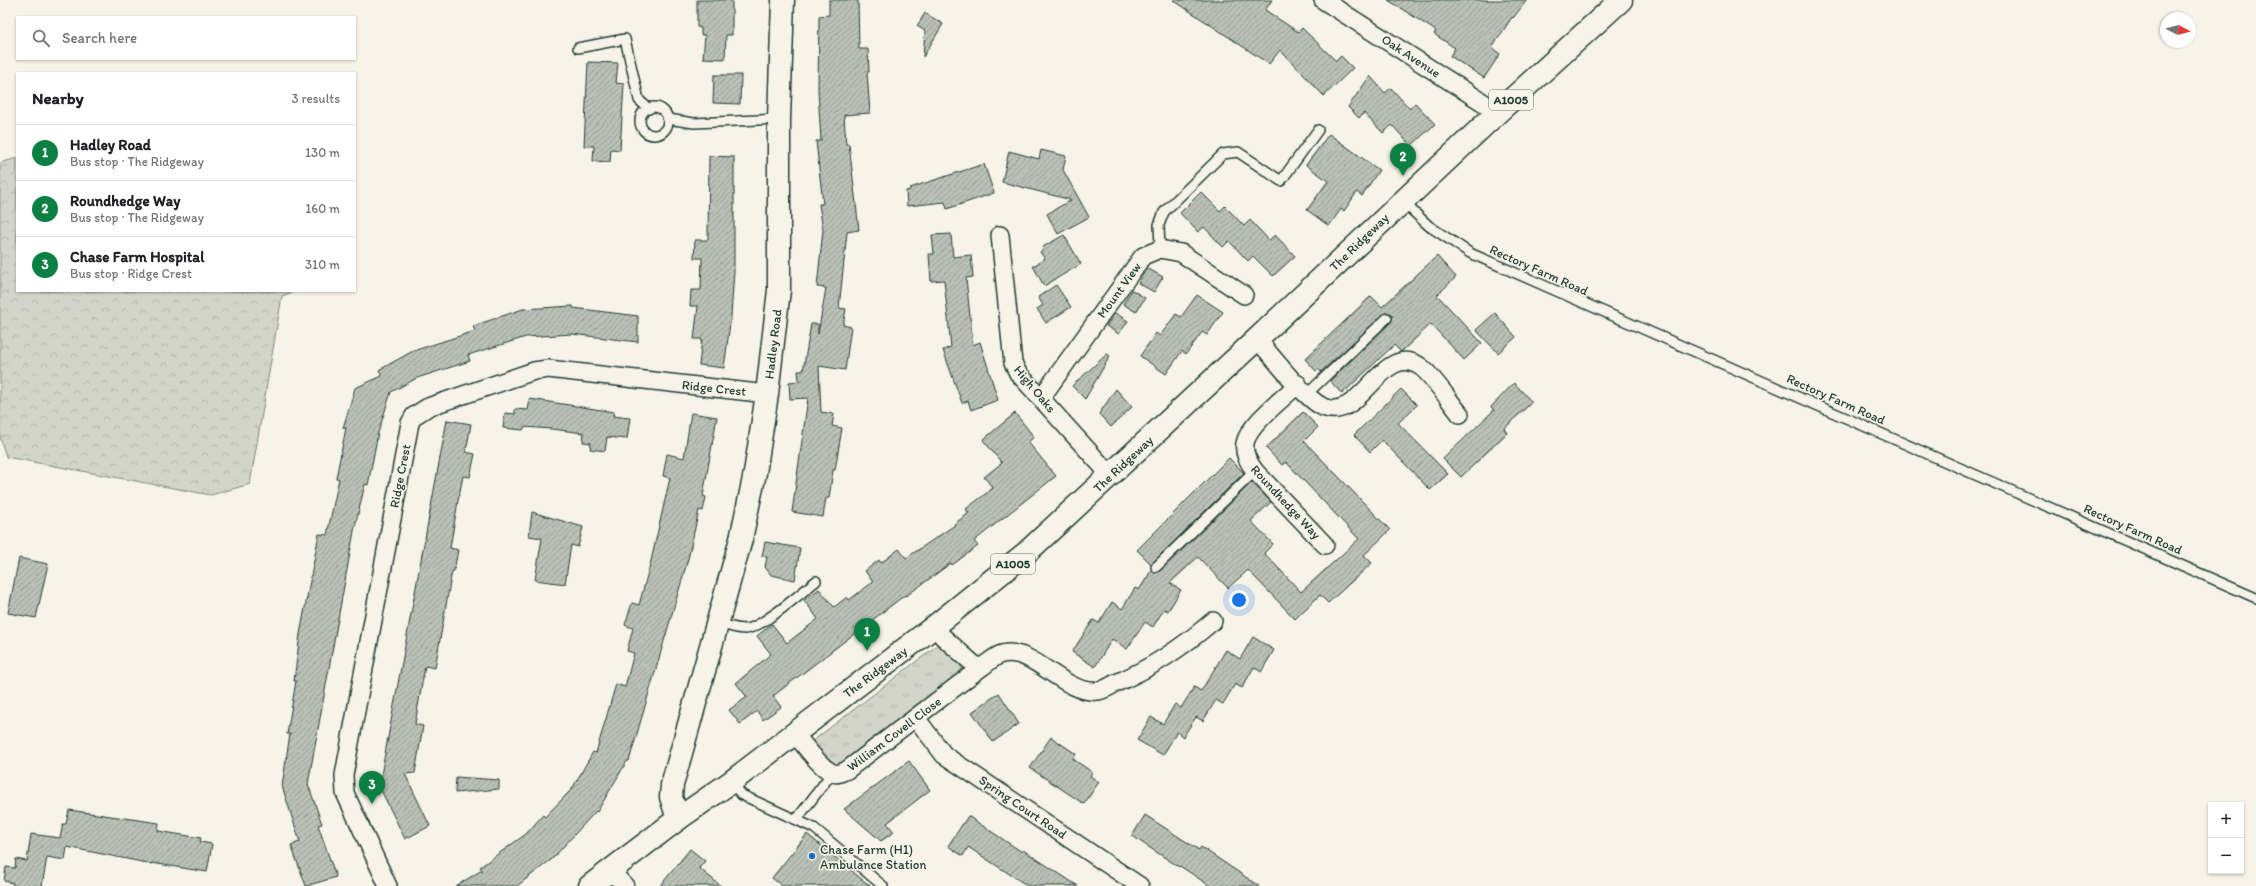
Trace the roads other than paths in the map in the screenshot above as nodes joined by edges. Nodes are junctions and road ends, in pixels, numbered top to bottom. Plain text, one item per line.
1 (783, 0) edge
2 (1324, 0) edge
3 (1621, 0) edge
4 (578, 48) dead end
5 (649, 109) junction
6 (1498, 112) junction
7 (779, 118) junction
8 (668, 119) junction
9 (1318, 130) dead end
10 (1407, 207) junction
11 (1000, 235) dead end
12 (1160, 249) junction
13 (1244, 295) dead end
14 (1387, 318) dead end
15 (1257, 340) junction
16 (1302, 389) junction
17 (767, 394) junction
18 (1041, 398) junction
19 (1460, 414) dead end
20 (1255, 471) junction
21 (1111, 476) junction
22 (1325, 545) dead end
23 (1156, 567) dead end
24 (816, 581) dead end
25 (2256, 598) edge
26 (1214, 621) dead end
27 (718, 623) junction
28 (935, 626) junction
29 (979, 669) junction
30 (916, 718) junction
31 (794, 732) junction
32 (832, 773) junction
33 (731, 782) junction
34 (678, 819) junction
35 (797, 819) junction
36 (610, 870) junction
37 (388, 886) edge
38 (590, 886) edge
39 (625, 886) edge
40 (883, 886) edge
41 (1140, 886) edge

1 - 7 main road, Hadley Road
2 - 6 street, Oak Avenue
3 - 6 main road, The Ridgeway / A1005
4 - 5 lane
5 - 8 lane
5 - 8 lane
6 - 10 main road, The Ridgeway / A1005
7 - 8 lane
7 - 17 main road, Hadley Road
9 - 12 lane
10 - 15 main road, The Ridgeway / A1005
10 - 25 lane, Rectory Farm Road
11 - 18 street, High Oaks
12 - 13 street
12 - 18 street, Mount View
14 - 16 lane
15 - 16 street
15 - 21 main road, The Ridgeway / A1005
16 - 19 street
16 - 20 street, Roundhedge Way
17 - 27 main road, Hadley Road
17 - 37 street, Ridge Crest
18 - 21 street, High Oaks
20 - 22 street, Roundhedge Way
20 - 23 lane
21 - 28 main road, The Ridgeway / A1005
24 - 27 lane
26 - 29 street, William Covell Close
27 - 34 main road, Hadley Road
28 - 29 street
28 - 31 main road, The Ridgeway / A1005
29 - 30 street, William Covell Close
30 - 32 street, William Covell Close
30 - 41 street, Spring Court Road
31 - 32 street, William Covell Close
31 - 33 main road, The Ridgeway / A1005
32 - 35 lane
33 - 34 main road, The Ridgeway / A1005
33 - 35 lane
34 - 36 main road, The Ridgeway / A1005
35 - 40 lane
36 - 38 main road, The Ridgeway / A1005
36 - 39 street

